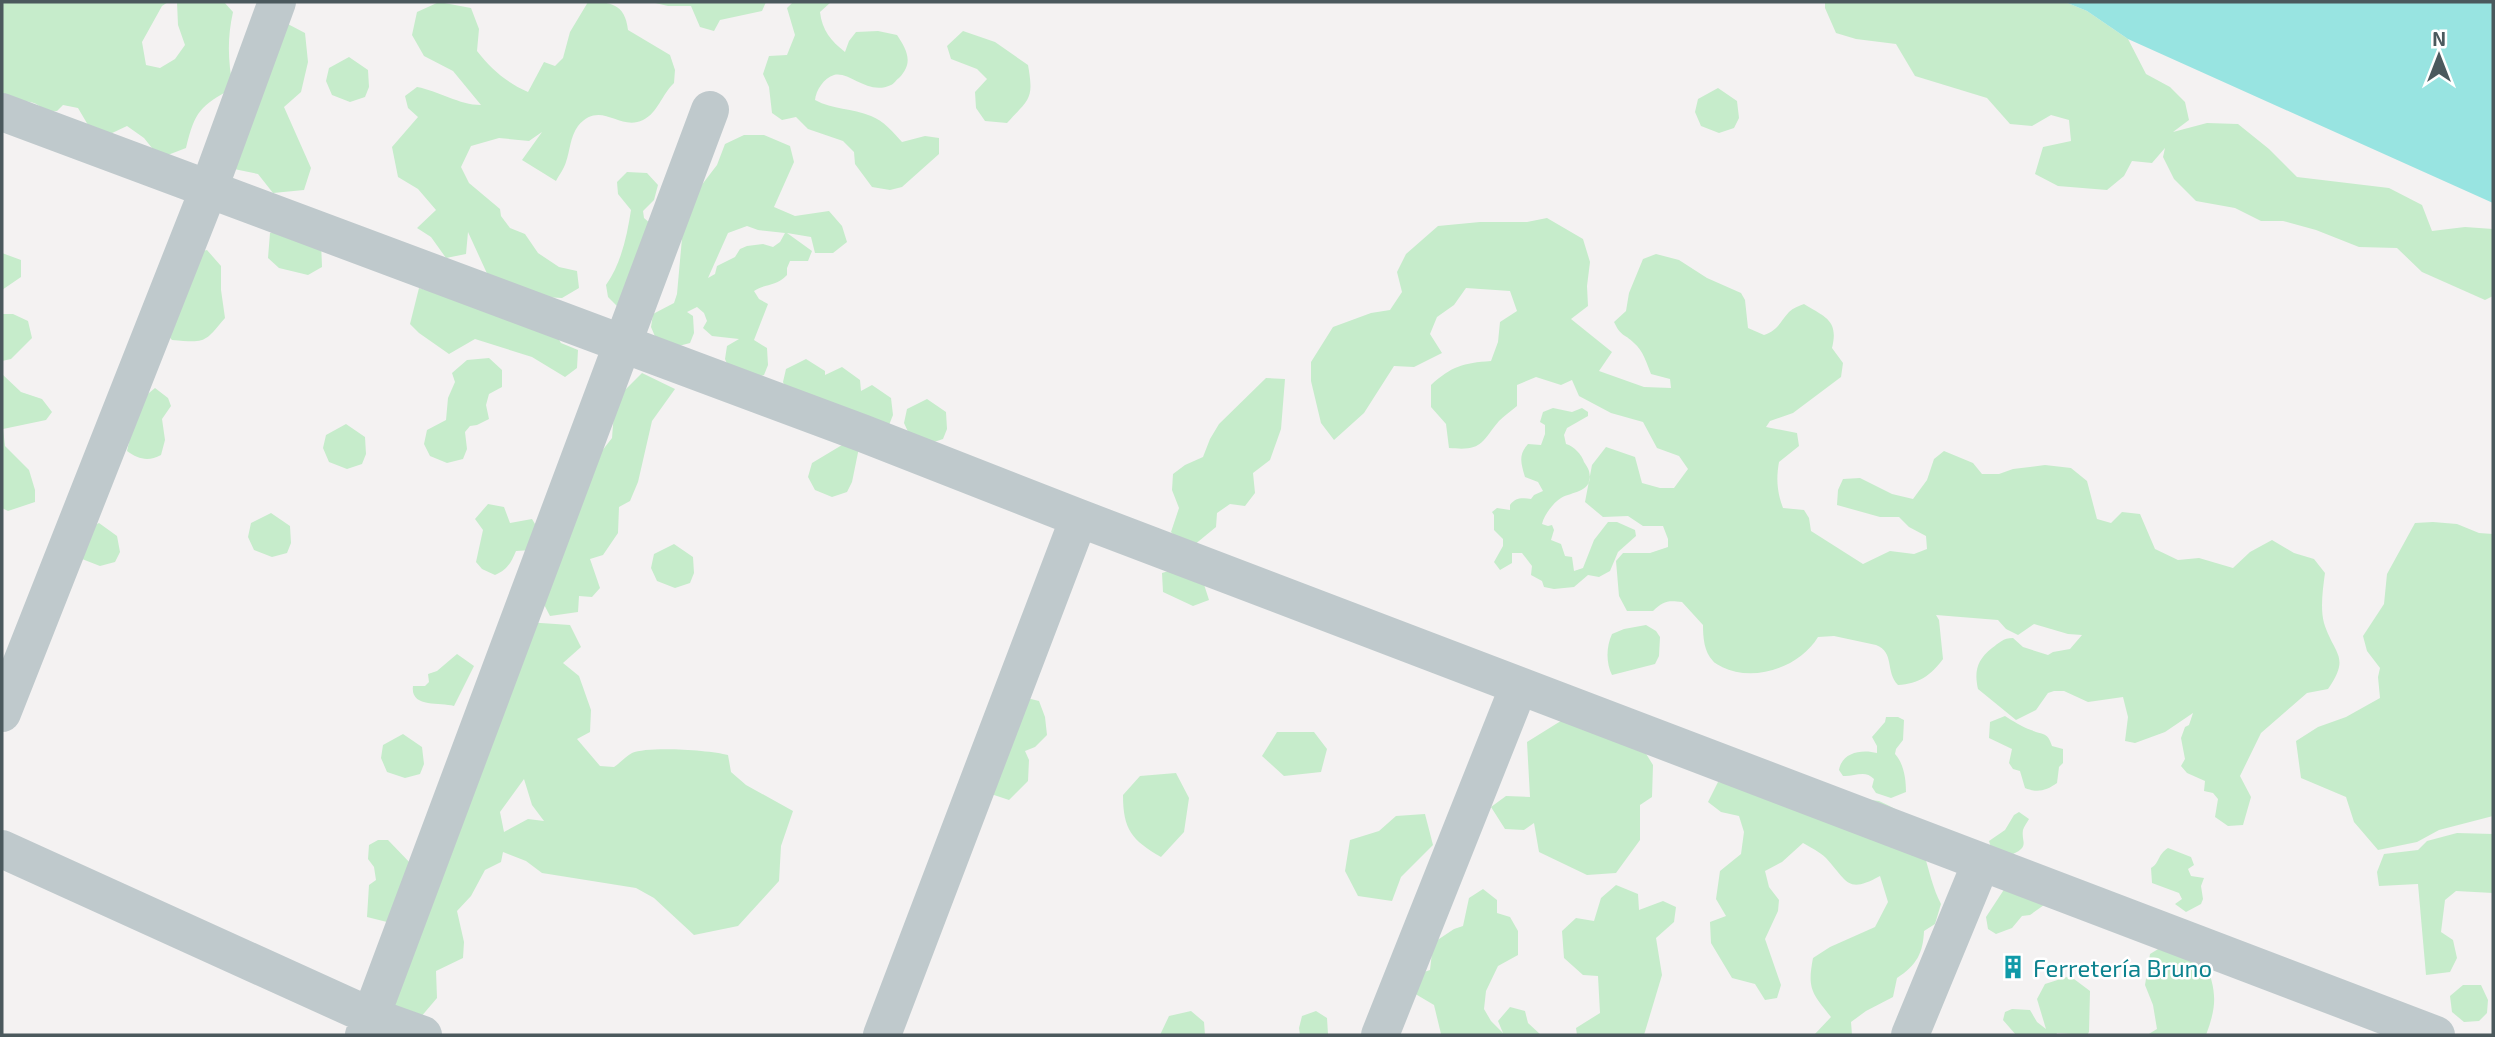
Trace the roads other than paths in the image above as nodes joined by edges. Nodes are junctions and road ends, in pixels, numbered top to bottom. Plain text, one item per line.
1 (277, 2) edge
2 (709, 110) dead end
3 (2, 112) edge
4 (208, 191) junction
5 (623, 345) junction
6 (1079, 518) junction
7 (1519, 686) junction
8 (2, 713) edge
9 (2, 849) edge
10 (1981, 863) junction
11 (367, 1026) edge
12 (423, 1035) edge
13 (882, 1035) edge
14 (1380, 1035) edge
15 (1910, 1035) edge
16 (2436, 1035) edge

1 - 4 street
2 - 5 street
3 - 4 street
4 - 5 street
4 - 8 street
5 - 6 street
5 - 11 street
6 - 7 street
6 - 13 street
7 - 10 street
7 - 14 street
9 - 11 street
10 - 15 street
10 - 16 street
11 - 12 street

